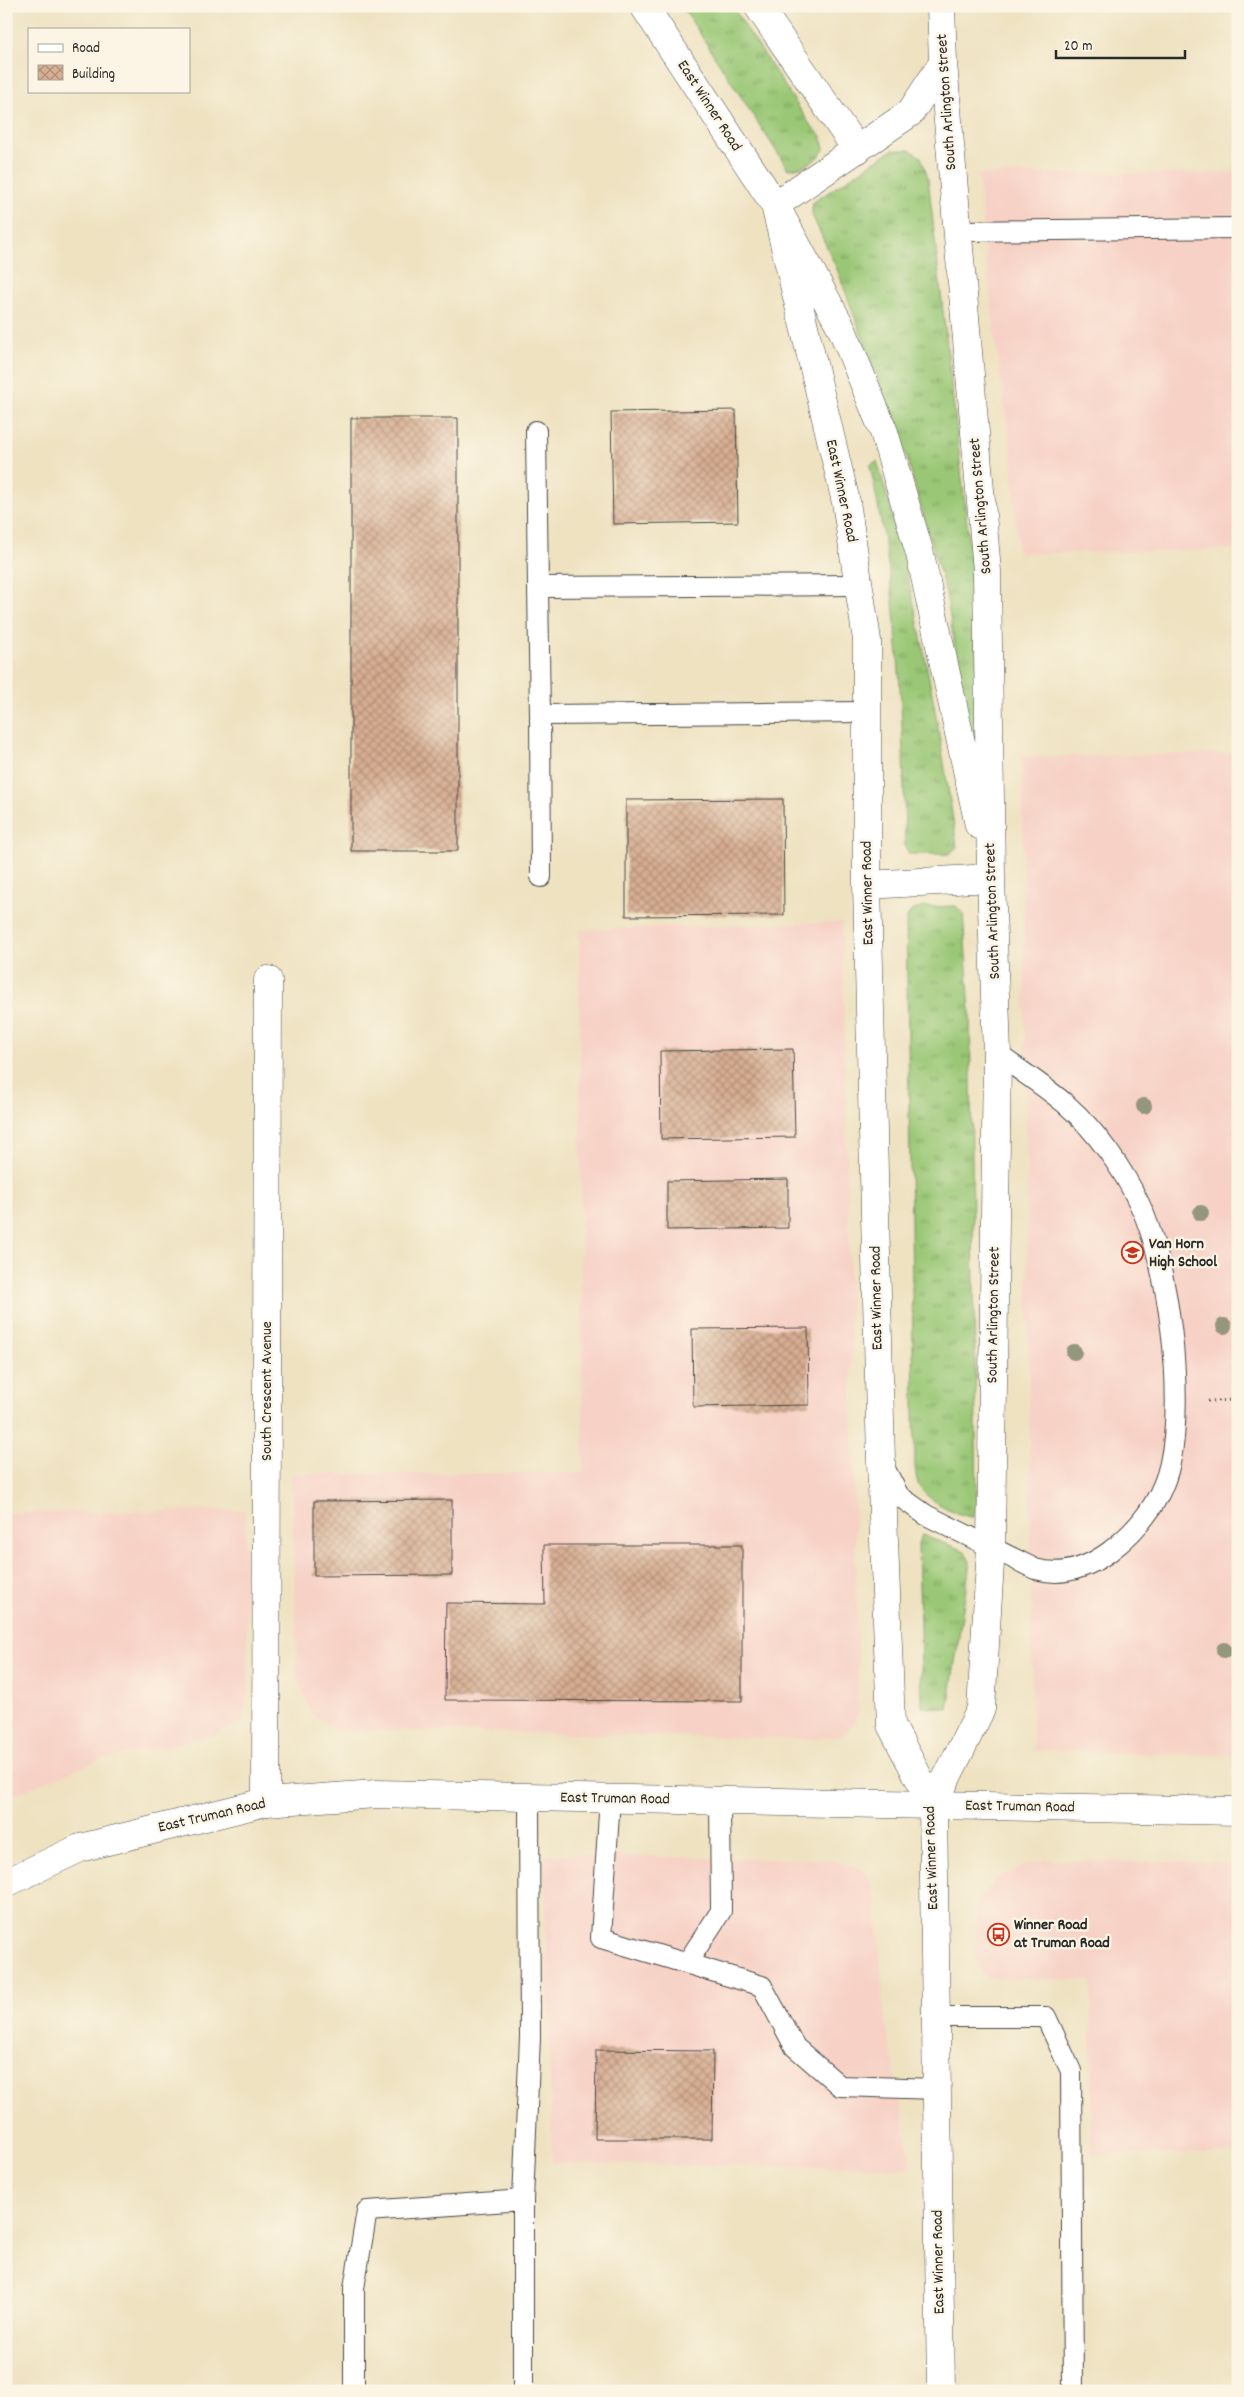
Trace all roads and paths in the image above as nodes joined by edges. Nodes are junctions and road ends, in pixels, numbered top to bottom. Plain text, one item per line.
1 (644, 6) edge
2 (758, 6) edge
3 (941, 6) edge
4 (943, 63) junction
5 (857, 150) junction
6 (775, 205) junction
7 (1238, 228) edge
8 (958, 231) junction
9 (536, 431) dead end
10 (858, 585) junction
11 (538, 587) junction
12 (867, 712) junction
13 (540, 715) junction
14 (541, 877) dead end
15 (991, 878) junction
16 (867, 884) junction
17 (268, 980) dead end
18 (998, 1054) junction
19 (1238, 1400) edge
20 (1203, 1401) dead end
21 (881, 1461) junction
22 (991, 1547) junction
23 (528, 1797) junction
24 (610, 1798) junction
25 (720, 1800) junction
26 (266, 1802) junction
27 (933, 1805) junction
28 (1238, 1811) edge
29 (6, 1883) edge
30 (688, 1963) junction
31 (936, 2017) junction
32 (937, 2089) junction
33 (523, 2200) junction
34 (354, 2391) edge
35 (523, 2391) edge
36 (941, 2391) edge
37 (1073, 2391) edge

1 - 6 street, East Winner Road
2 - 5 street
3 - 4 street, South Arlington Street
4 - 5 street
4 - 8 street, South Arlington Street
5 - 6 street
6 - 10 street, East Winner Road
6 - 15 street, East Winner Road
7 - 8 lane
8 - 15 street, South Arlington Street
9 - 11 lane
10 - 11 lane
10 - 12 street, East Winner Road
11 - 13 lane
12 - 13 lane
12 - 16 street, East Winner Road
13 - 14 lane
15 - 16 street
15 - 18 street, South Arlington Street
16 - 21 street, East Winner Road
17 - 26 street, South Crescent Avenue
18 - 22 street, South Arlington Street
18 - 22 lane
19 - 20 path
21 - 22 lane
21 - 27 street, East Winner Road
22 - 27 street, South Arlington Street
23 - 24 street, East Truman Road
23 - 26 street, East Truman Road
23 - 33 lane
24 - 25 street, East Truman Road
24 - 30 lane
25 - 27 street, East Truman Road
25 - 30 lane
26 - 29 street, East Truman Road
27 - 28 street, East Truman Road
27 - 31 street, East Winner Road
30 - 32 lane
31 - 32 street, East Winner Road
31 - 37 lane
32 - 36 street, East Winner Road
33 - 34 lane
33 - 35 lane

